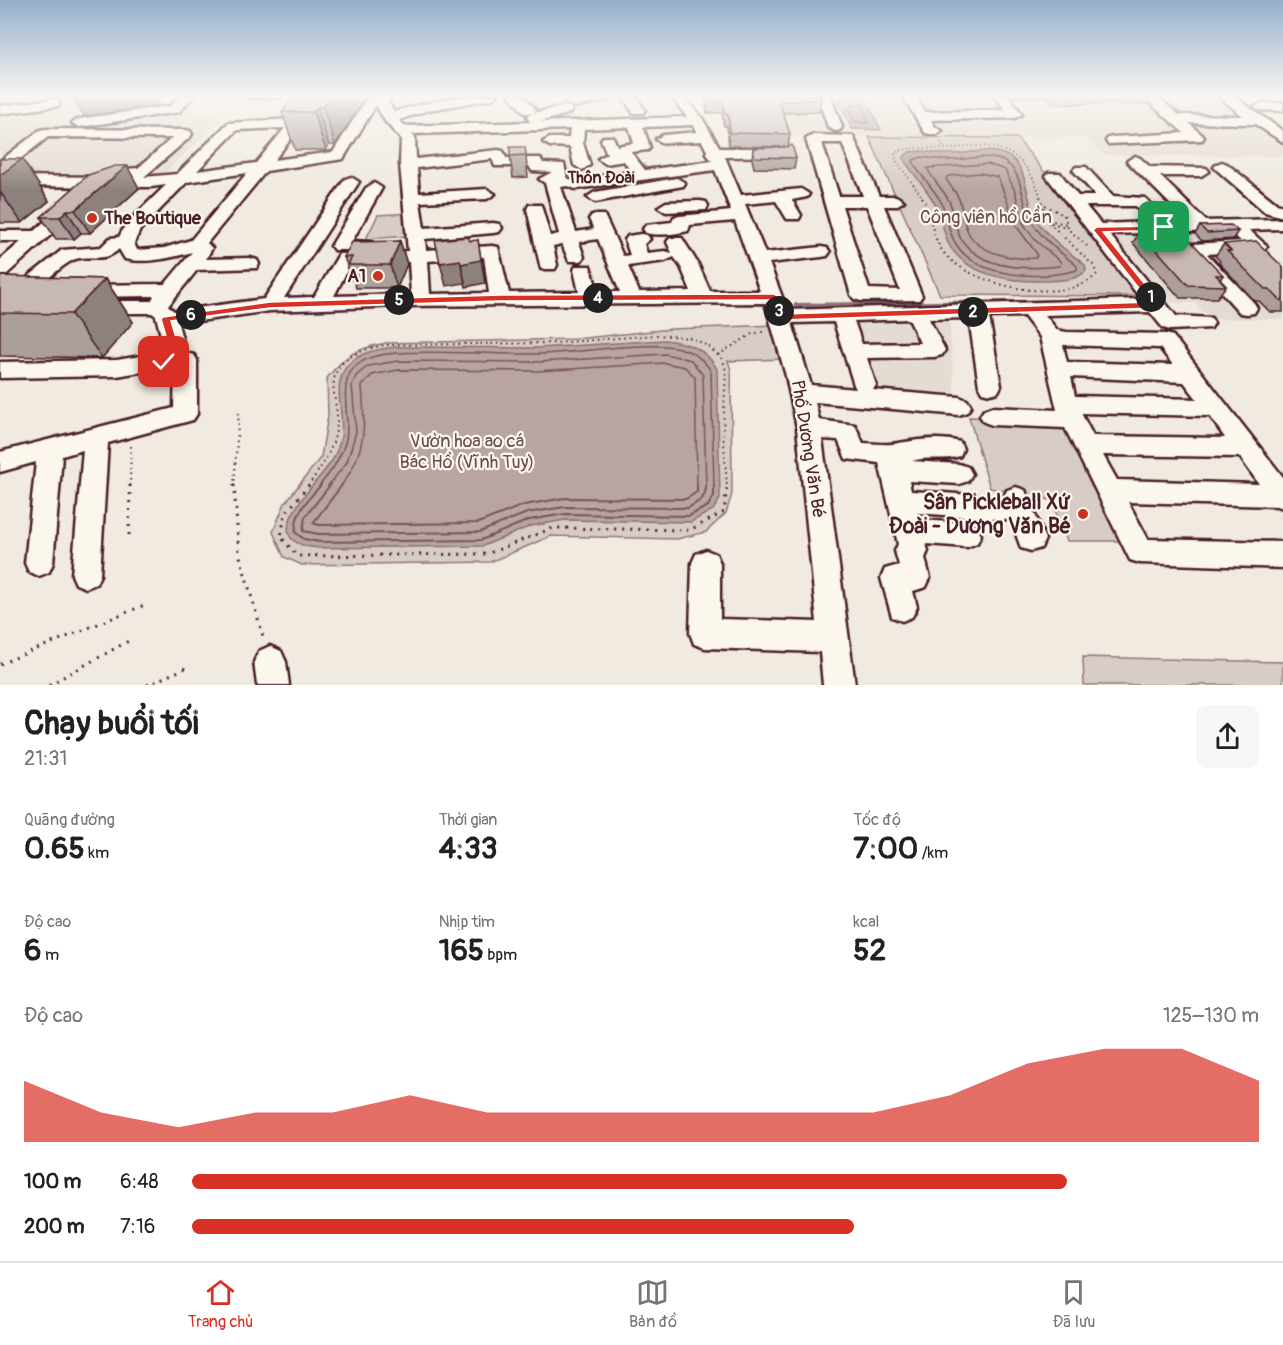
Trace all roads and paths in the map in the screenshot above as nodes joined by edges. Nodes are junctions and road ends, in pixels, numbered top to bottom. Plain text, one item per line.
1 (40, 127) edge
2 (232, 127) edge
3 (295, 127) edge
4 (356, 127) edge
5 (399, 127) edge
6 (455, 127) edge
7 (465, 127) edge
8 (535, 127) edge
9 (612, 127) edge
10 (635, 127) edge
11 (646, 127) edge
12 (694, 127) edge
13 (928, 127) edge
14 (1185, 127) edge
15 (535, 131) junction
16 (935, 132) dead end
17 (45, 134) junction
18 (495, 136) junction
19 (513, 137) dead end
20 (589, 139) junction
21 (1113, 141) dead end
22 (550, 142) dead end
23 (452, 145) dead end
24 (30, 146) junction
25 (0, 150) edge
26 (625, 152) junction
27 (786, 152) edge
28 (670, 154) junction
29 (262, 167) junction
30 (1221, 167) dead end
31 (481, 169) dead end
32 (408, 170) junction
33 (1081, 170) dead end
34 (1201, 171) dead end
35 (3, 175) edge
36 (1054, 176) dead end
37 (183, 178) junction
38 (547, 178) dead end
39 (725, 180) junction
40 (351, 182) dead end
41 (93, 187) junction
42 (374, 188) dead end
43 (617, 193) junction
44 (487, 194) dead end
45 (801, 194) dead end
46 (655, 195) junction
47 (782, 196) junction
48 (595, 197) dead end
49 (412, 198) junction
50 (688, 200) dead end
51 (558, 201) junction
52 (831, 201) junction
53 (874, 201) junction
54 (896, 201) dead end
55 (1075, 201) junction
56 (1109, 201) junction
57 (1043, 205) junction
58 (625, 210) dead end
59 (1283, 212) edge
60 (792, 215) dead end
61 (1064, 215) junction
62 (1071, 220) dead end
63 (1048, 221) junction
64 (1283, 224) edge
65 (1265, 225) junction
66 (1066, 226) junction
67 (1202, 226) junction
68 (1233, 226) junction
69 (1164, 227) junction
70 (493, 228) dead end
71 (1097, 230) junction
72 (1072, 233) junction
73 (416, 234) junction
74 (0, 236) edge
75 (38, 236) junction
76 (1075, 236) junction
77 (1064, 237) junction
78 (570, 238) junction
79 (674, 238) junction
80 (1283, 240) edge
81 (1068, 241) junction
82 (116, 242) dead end
83 (542, 242) junction
84 (197, 244) junction
85 (1088, 247) dead end
86 (821, 252) dead end
87 (420, 256) junction
88 (380, 257) junction
89 (758, 258) junction
90 (640, 259) junction
91 (616, 262) junction
92 (250, 264) dead end
93 (190, 265) junction
94 (548, 266) dead end
95 (0, 270) edge
96 (169, 290) junction
97 (500, 298) junction
98 (590, 298) junction
99 (632, 298) junction
100 (704, 298) junction
101 (421, 299) junction
102 (1153, 300) junction
103 (321, 303) junction
104 (270, 305) junction
105 (873, 305) junction
106 (45, 307) edge
107 (1247, 308) dead end
108 (18, 309) junction
109 (215, 309) dead end
110 (1030, 310) junction
111 (978, 312) junction
112 (162, 313) junction
113 (916, 314) junction
114 (775, 315) junction
115 (842, 316) junction
116 (1204, 323) dead end
117 (0, 326) edge
118 (1050, 336) junction
119 (854, 351) junction
120 (718, 355) junction
121 (177, 358) junction
122 (1057, 369) junction
123 (0, 370) edge
124 (1191, 374) junction
125 (865, 385) dead end
126 (990, 386) dead end
127 (802, 393) junction
128 (959, 406) dead end
129 (1216, 408) junction
130 (239, 410) dead end
131 (1069, 411) junction
132 (992, 416) dead end
133 (132, 426) junction
134 (809, 428) junction
135 (96, 436) junction
136 (1085, 445) junction
137 (50, 448) junction
138 (1247, 448) junction
139 (951, 449) dead end
140 (0, 462) edge
141 (891, 462) junction
142 (959, 474) dead end
143 (1109, 491) junction
144 (1282, 496) edge
145 (901, 501) junction
146 (909, 531) junction
147 (129, 535) dead end
148 (967, 535) dead end
149 (1031, 539) dead end
150 (1283, 555) edge
151 (706, 563) dead end
152 (39, 564) dead end
153 (86, 575) dead end
154 (147, 604) dead end
155 (902, 607) dead end
156 (835, 638) junction
157 (132, 639) dead end
158 (0, 664) edge
159 (190, 666) dead end
160 (272, 674) edge
161 (49, 685) edge
162 (147, 685) edge
163 (839, 685) edge

1 - 17 street
2 - 37 street
3 - 29 street
4 - 29 street
5 - 32 street
6 - 23 street
7 - 18 street
8 - 15 street
9 - 20 street
10 - 26 street
11 - 39 street
12 - 39 street, Phố Dương Văn Bé
13 - 16 street
14 - 21 street
15 - 18 street
15 - 20 street
17 - 24 street
17 - 35 street
18 - 19 street
20 - 22 street
20 - 26 street
24 - 25 street
24 - 35 street
26 - 46 street
27 - 39 street
28 - 39 street
28 - 39 street
28 - 46 street
29 - 37 street
29 - 84 street
30 - 59 street
31 - 32 street
32 - 38 street
32 - 49 street
33 - 56 street
34 - 67 street
35 - 41 street
36 - 55 street
37 - 41 street
37 - 84 street
39 - 46 street
39 - 46 street
39 - 47 street
39 - 50 street
39 - 79 street
39 - 89 street, Phố Dương Văn Bé
40 - 104 street
41 - 75 street
42 - 88 street
43 - 46 street
43 - 48 street
43 - 58 street
44 - 49 street
45 - 47 street
46 - 51 street
46 - 79 street
47 - 60 street
49 - 73 street
51 - 78 street
51 - 83 street
52 - 53 street
52 - 53 street
52 - 105 street
53 - 54 street
53 - 105 street
55 - 56 street
55 - 71 street
56 - 69 street
57 - 61 path
57 - 63 path
57 - 81 path
61 - 62 path
61 - 66 path
63 - 66 path
63 - 77 path
64 - 65 street
65 - 68 street
65 - 80 street
66 - 72 path
67 - 68 street
67 - 69 street
68 - 107 street
69 - 71 street
70 - 73 street
71 - 102 street
72 - 76 path
72 - 77 path
73 - 87 street
74 - 75 street
75 - 95 street
76 - 81 path
76 - 85 path
77 - 81 path
78 - 83 street
78 - 91 street
78 - 98 street
79 - 90 street
79 - 90 street
79 - 100 street
82 - 108 street
83 - 94 street
84 - 93 street
86 - 89 street
87 - 88 street
87 - 97 street
87 - 101 street
88 - 103 street
89 - 114 street, Phố Dương Văn Bé
90 - 91 street
91 - 99 street
92 - 93 street
93 - 96 street
96 - 112 street
96 - 112 street
97 - 98 street
97 - 101 street
98 - 99 street
99 - 100 street
100 - 114 street
101 - 103 street
102 - 110 street
102 - 116 street
103 - 104 street
104 - 112 street
105 - 113 street
105 - 115 street
106 - 108 street
108 - 117 street
109 - 112 street
110 - 111 street
110 - 118 street
111 - 113 street
111 - 126 street
112 - 121 street
113 - 119 street
114 - 115 street
114 - 120 path
114 - 127 street, Phố Dương Văn Bé
115 - 119 street
118 - 122 street
118 - 124 street
119 - 125 street
120 - 120 path
121 - 123 street
121 - 133 street
122 - 124 street
122 - 131 street
124 - 129 street
127 - 128 street
127 - 134 street, Phố Dương Văn Bé
129 - 131 street
129 - 138 street
130 - 160 path
131 - 132 street
131 - 136 street
133 - 135 street
133 - 147 path
134 - 141 street
134 - 156 street, Phố Dương Văn Bé
135 - 137 street
135 - 153 street
136 - 138 street
136 - 143 street
137 - 140 street
137 - 152 street
138 - 144 street
139 - 141 street
141 - 142 street
141 - 145 street
143 - 144 street
143 - 150 street
145 - 146 street
145 - 149 street
146 - 148 street
146 - 155 street
151 - 156 street
154 - 158 path
156 - 163 street, Phố Dương Văn Bé
157 - 161 path
159 - 162 path

